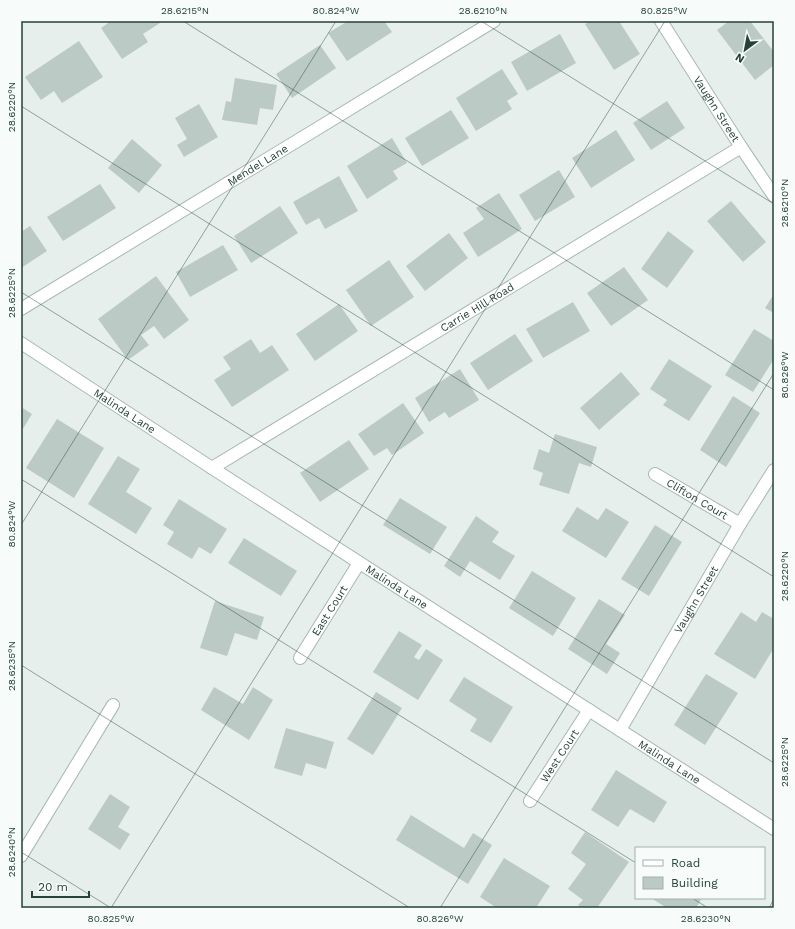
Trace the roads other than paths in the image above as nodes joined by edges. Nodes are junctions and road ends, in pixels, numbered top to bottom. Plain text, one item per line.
1 (494, 21) edge
2 (661, 21) edge
3 (741, 147) junction
4 (774, 196) edge
5 (21, 309) edge
6 (21, 344) edge
7 (212, 468) junction
8 (774, 470) edge
9 (654, 474) dead end
10 (740, 524) junction
11 (359, 563) junction
12 (300, 658) dead end
13 (113, 705) dead end
14 (589, 710) junction
15 (620, 730) junction
16 (530, 801) dead end
17 (774, 830) edge
18 (21, 856) edge

1 - 5 street, Mendel Lane
2 - 3 street, Vaughn Street
3 - 4 street, Vaughn Street
3 - 7 street, Carrie Hill Road
6 - 7 street, Malinda Lane
7 - 11 street, Malinda Lane
8 - 10 street, Vaughn Street
9 - 10 street, Clifton Court
10 - 15 street, Vaughn Street
11 - 12 street, East Court
11 - 14 street, Malinda Lane
13 - 18 street
14 - 15 street, Malinda Lane
14 - 16 street, West Court
15 - 17 street, Malinda Lane

